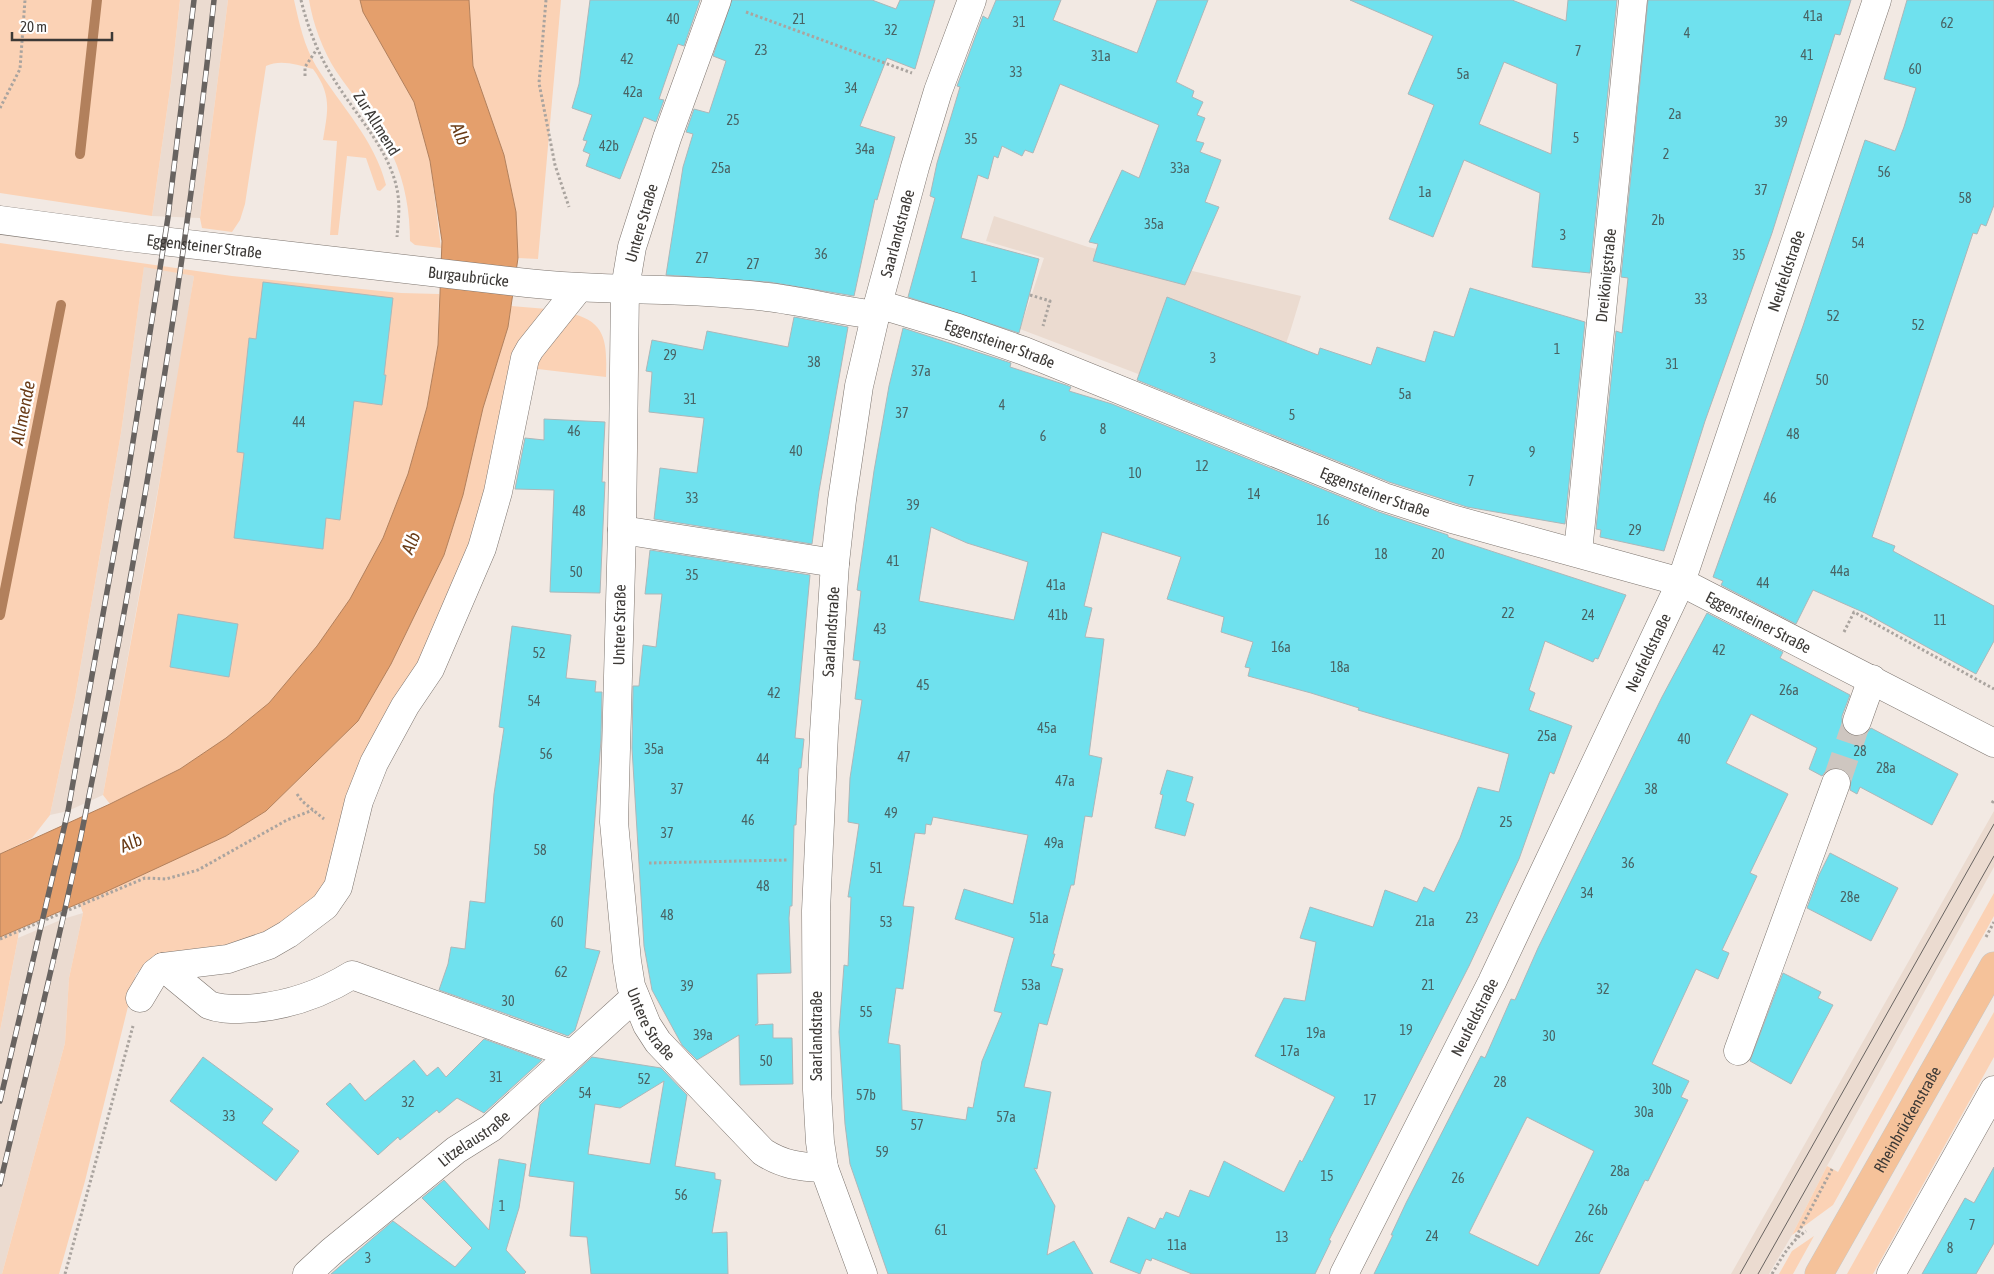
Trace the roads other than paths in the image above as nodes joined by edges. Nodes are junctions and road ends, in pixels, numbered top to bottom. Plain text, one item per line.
1 (717, 0) edge
2 (972, 0) edge
3 (1633, 0) edge
4 (1877, 0) edge
5 (0, 220) edge
6 (402, 269) joint
7 (527, 283) joint
8 (578, 288) junction
9 (625, 288) junction
10 (877, 309) junction
11 (622, 530) junction
12 (1578, 552) junction
13 (835, 564) junction
14 (1681, 582) junction
15 (1872, 679) junction
16 (1857, 721) tunnel mouth
17 (1994, 743) edge
18 (1836, 783) tunnel mouth
19 (1994, 966) edge
20 (163, 967) junction
21 (635, 997) junction
22 (140, 998) dead end
23 (1738, 1051) dead end
24 (571, 1054) junction
25 (1994, 1090) edge
26 (824, 1168) junction
27 (307, 1274) edge
28 (864, 1274) edge
29 (1344, 1274) edge
30 (1819, 1274) edge
31 (1891, 1274) edge

1 - 9 street, Untere Straße
2 - 10 street, Saarlandstraße
3 - 12 street, Dreikönigstraße
4 - 14 street, Neufeldstraße
5 - 6 street, Eggensteiner Straße
6 - 7 street, Burgaubrücke
7 - 8 street, Eggensteiner Straße
8 - 9 street, Eggensteiner Straße
8 - 20 street
9 - 10 street, Eggensteiner Straße
9 - 11 street, Untere Straße
10 - 12 street, Eggensteiner Straße
10 - 13 street, Saarlandstraße
11 - 13 street
11 - 21 street, Untere Straße
12 - 14 street, Eggensteiner Straße
13 - 26 street, Saarlandstraße
14 - 15 street, Eggensteiner Straße
14 - 29 street, Neufeldstraße
15 - 16 street
15 - 17 street, Eggensteiner Straße
18 - 23 street
19 - 30 main road, Rheinbrückenstraße
20 - 22 street
20 - 24 street
21 - 24 street, Litzelaustraße
21 - 26 street, Untere Straße
24 - 27 street, Litzelaustraße
25 - 31 street
26 - 28 street, Saarlandstraße

